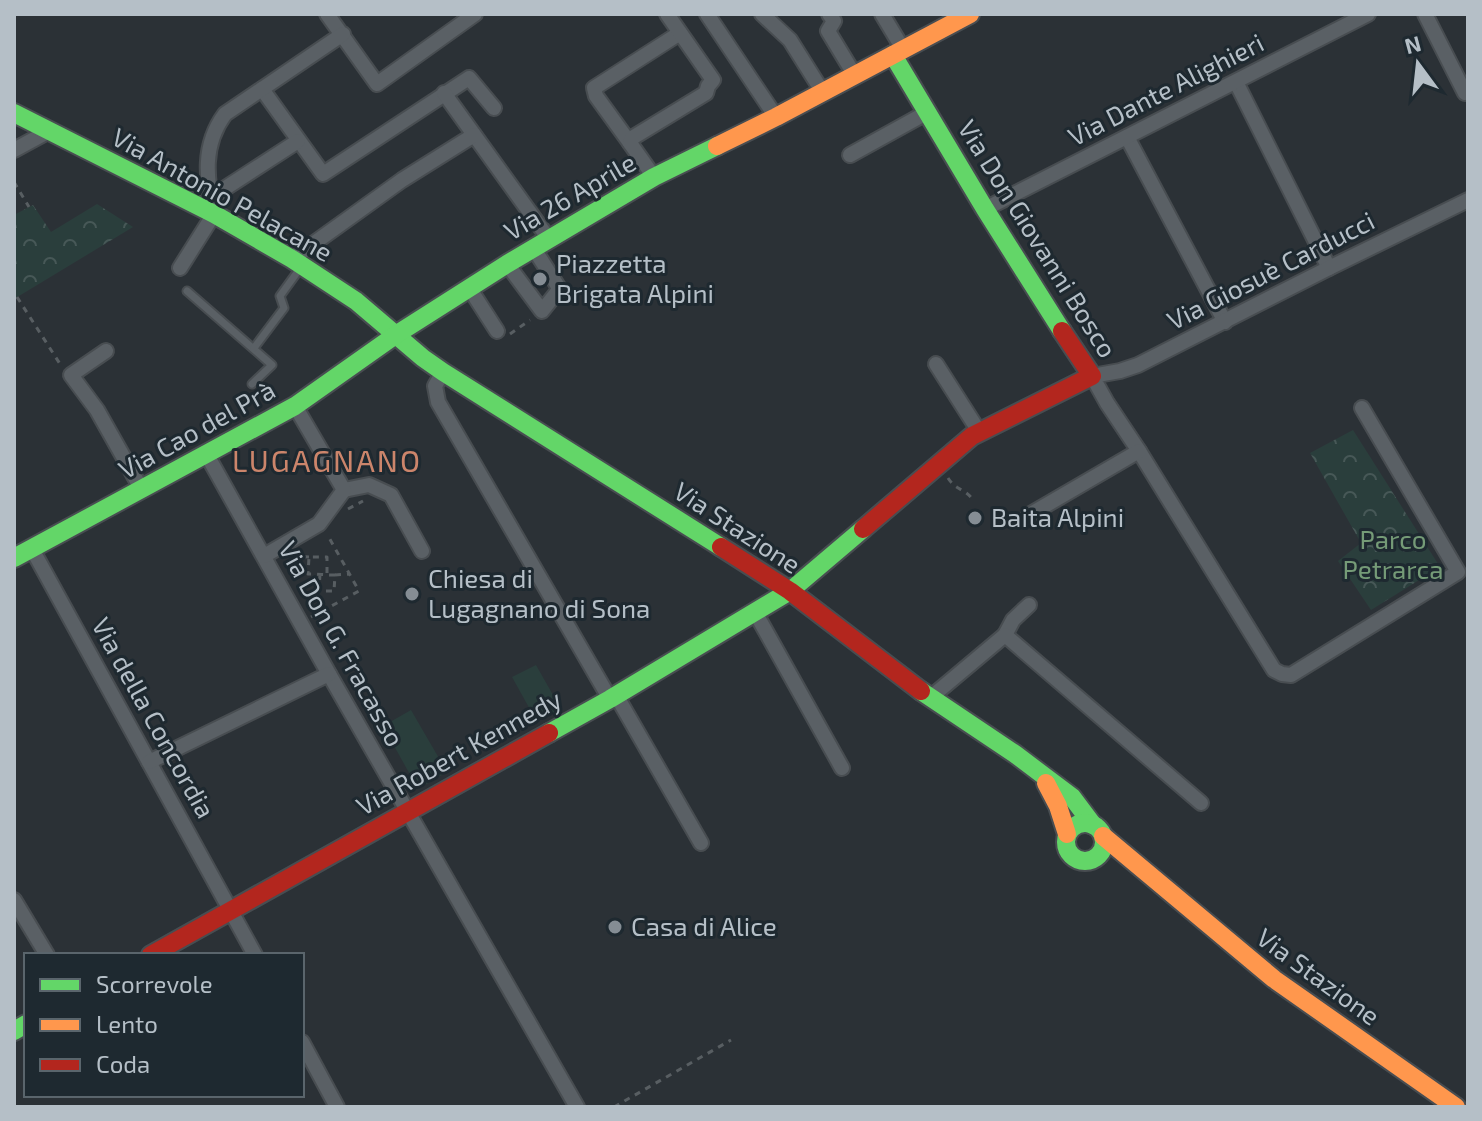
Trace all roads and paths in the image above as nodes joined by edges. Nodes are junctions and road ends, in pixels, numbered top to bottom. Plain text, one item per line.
1 (327, 14) edge
2 (475, 14) edge
3 (667, 14) edge
4 (707, 14) edge
5 (762, 14) edge
6 (829, 14) edge
7 (882, 14) edge
8 (970, 14) edge
9 (1368, 14) edge
10 (1425, 14) edge
11 (680, 33) junction
12 (343, 34) junction
13 (898, 52) junction
14 (854, 74) junction
15 (1236, 82) junction
16 (262, 89) junction
17 (822, 91) junction
18 (444, 93) junction
19 (1465, 93) dead end
20 (494, 108) dead end
21 (14, 113) edge
22 (926, 113) junction
23 (776, 117) junction
24 (49, 131) junction
25 (474, 135) junction
26 (1127, 137) junction
27 (298, 141) junction
28 (630, 143) junction
29 (14, 150) edge
30 (850, 155) dead end
31 (654, 177) junction
32 (14, 182) edge
33 (1468, 200) edge
34 (212, 206) junction
35 (29, 207) dead end
36 (985, 209) junction
37 (542, 244) junction
38 (297, 262) junction
39 (507, 264) junction
40 (180, 268) dead end
41 (1329, 268) junction
42 (470, 289) junction
43 (187, 291) dead end
44 (17, 297) dead end
45 (542, 311) junction
46 (1225, 322) junction
47 (497, 331) joint
48 (397, 334) junction
49 (254, 348) junction
50 (106, 351) dead end
51 (936, 364) dead end
52 (443, 372) junction
53 (71, 375) junction
54 (1092, 376) junction
55 (252, 384) dead end
56 (295, 406) junction
57 (1362, 408) dead end
58 (980, 433) junction
59 (1139, 451) junction
60 (207, 455) junction
61 (939, 465) junction
62 (142, 490) junction
63 (344, 490) junction
64 (973, 500) dead end
65 (362, 502) dead end
66 (350, 509) dead end
67 (1029, 515) dead end
68 (325, 530) dead end
69 (32, 549) junction
70 (422, 551) dead end
71 (264, 556) junction
72 (14, 558) edge
73 (320, 574) junction
74 (350, 574) junction
75 (327, 575) junction
76 (335, 575) junction
77 (790, 591) junction
78 (1029, 605) dead end
79 (755, 612) junction
80 (301, 622) junction
81 (1005, 635) junction
82 (329, 674) junction
83 (613, 697) junction
84 (930, 698) junction
85 (149, 762) junction
86 (842, 768) dead end
87 (1043, 777) junction
88 (1201, 803) dead end
89 (409, 811) junction
90 (1098, 830) junction
91 (1067, 834) junction
92 (701, 843) dead end
93 (1094, 858) junction
94 (1156, 880) junction
95 (14, 900) edge
96 (231, 911) junction
97 (46, 953) edge
98 (155, 953) edge
99 (254, 953) edge
100 (731, 1040) dead end
101 (304, 1046) edge
102 (337, 1107) edge
103 (577, 1107) edge
104 (614, 1107) edge
105 (1456, 1107) edge

1 - 12 street
2 - 12 street
3 - 11 street
4 - 23 street
5 - 17 street
6 - 14 street
7 - 13 street
8 - 13 main road, Via 26 Aprile
9 - 15 street, Via Dante Alighieri
10 - 19 street
11 - 28 street
11 - 28 street
12 - 16 street
13 - 14 main road, Via 26 Aprile
13 - 22 main road, Via Don Giovanni Bosco
14 - 17 main road, Via 26 Aprile
15 - 26 street, Via Dante Alighieri
15 - 41 street
16 - 27 street
16 - 34 street
17 - 23 main road, Via 26 Aprile
18 - 20 street
18 - 25 street
18 - 27 street
21 - 24 main road, Via Antonio Pelacane
22 - 30 street
22 - 36 main road, Via Don Giovanni Bosco
23 - 31 main road, Via 26 Aprile
24 - 29 street
24 - 34 main road, Via Antonio Pelacane
25 - 37 street
25 - 38 street
26 - 36 street, Via Dante Alighieri
26 - 46 street
27 - 34 street
28 - 31 street
31 - 37 main road, Via 26 Aprile
32 - 35 path
33 - 41 street, Via Giosuè Carducci
34 - 38 main road, Via Antonio Pelacane
34 - 40 street
36 - 54 main road, Via Don Giovanni Bosco
37 - 39 main road, Via 26 Aprile
37 - 45 street
38 - 48 main road, Via Antonio Pelacane
38 - 49 lane
39 - 42 main road, Via 26 Aprile
39 - 45 street
41 - 46 street, Via Giosuè Carducci
42 - 47 street
42 - 48 main road, Via 26 Aprile
43 - 49 lane
44 - 53 path
45 - 47 path
46 - 54 street, Via Giosuè Carducci
48 - 52 main road, Via Stazione
48 - 56 main road, Via Cao del Prà
49 - 55 lane
50 - 53 street
51 - 58 street
52 - 77 main road, Via Stazione
52 - 83 street
53 - 62 street
54 - 58 main road, Via Robert Kennedy
54 - 59 street, Via Don Giovanni Bosco
56 - 60 main road, Via Cao del Prà
56 - 63 street
57 - 59 street, Via Don Giovanni Bosco
58 - 61 main road, Via Robert Kennedy
59 - 67 street
60 - 62 main road, Via Cao del Prà
60 - 71 street, Via Don G. Fracasso
61 - 64 path
61 - 77 main road, Via Robert Kennedy
62 - 69 main road, Via Cao del Prà
63 - 70 street
63 - 71 street
65 - 66 path
68 - 74 path
69 - 72 main road, Via Cao del Prà
69 - 85 street, Via della Concordia
71 - 80 street, Via Don G. Fracasso
73 - 75 path
73 - 75 path
73 - 76 path
74 - 76 path
74 - 80 path
75 - 76 path
77 - 79 main road, Via Robert Kennedy
77 - 84 main road, Via Stazione
78 - 81 street
79 - 83 main road, Via Robert Kennedy
79 - 86 street
80 - 82 street, Via Don G. Fracasso
81 - 84 street
81 - 88 street
82 - 85 street
82 - 89 street, Via Don G. Fracasso
83 - 89 main road, Via Robert Kennedy
83 - 92 street
84 - 87 main road, Via Stazione
85 - 96 street, Via della Concordia
87 - 90 main road, Via Stazione
87 - 91 main road, Via Stazione
89 - 96 main road, Via Robert Kennedy
89 - 103 street, Via Don G. Fracasso
90 - 91 main road
90 - 93 main road
90 - 94 main road, Via Stazione
91 - 93 main road, Via Stazione
93 - 94 main road, Via Stazione
94 - 105 main road, Via Stazione
95 - 97 street
96 - 98 main road, Via Robert Kennedy
96 - 99 street, Via della Concordia
100 - 104 path
101 - 102 street

